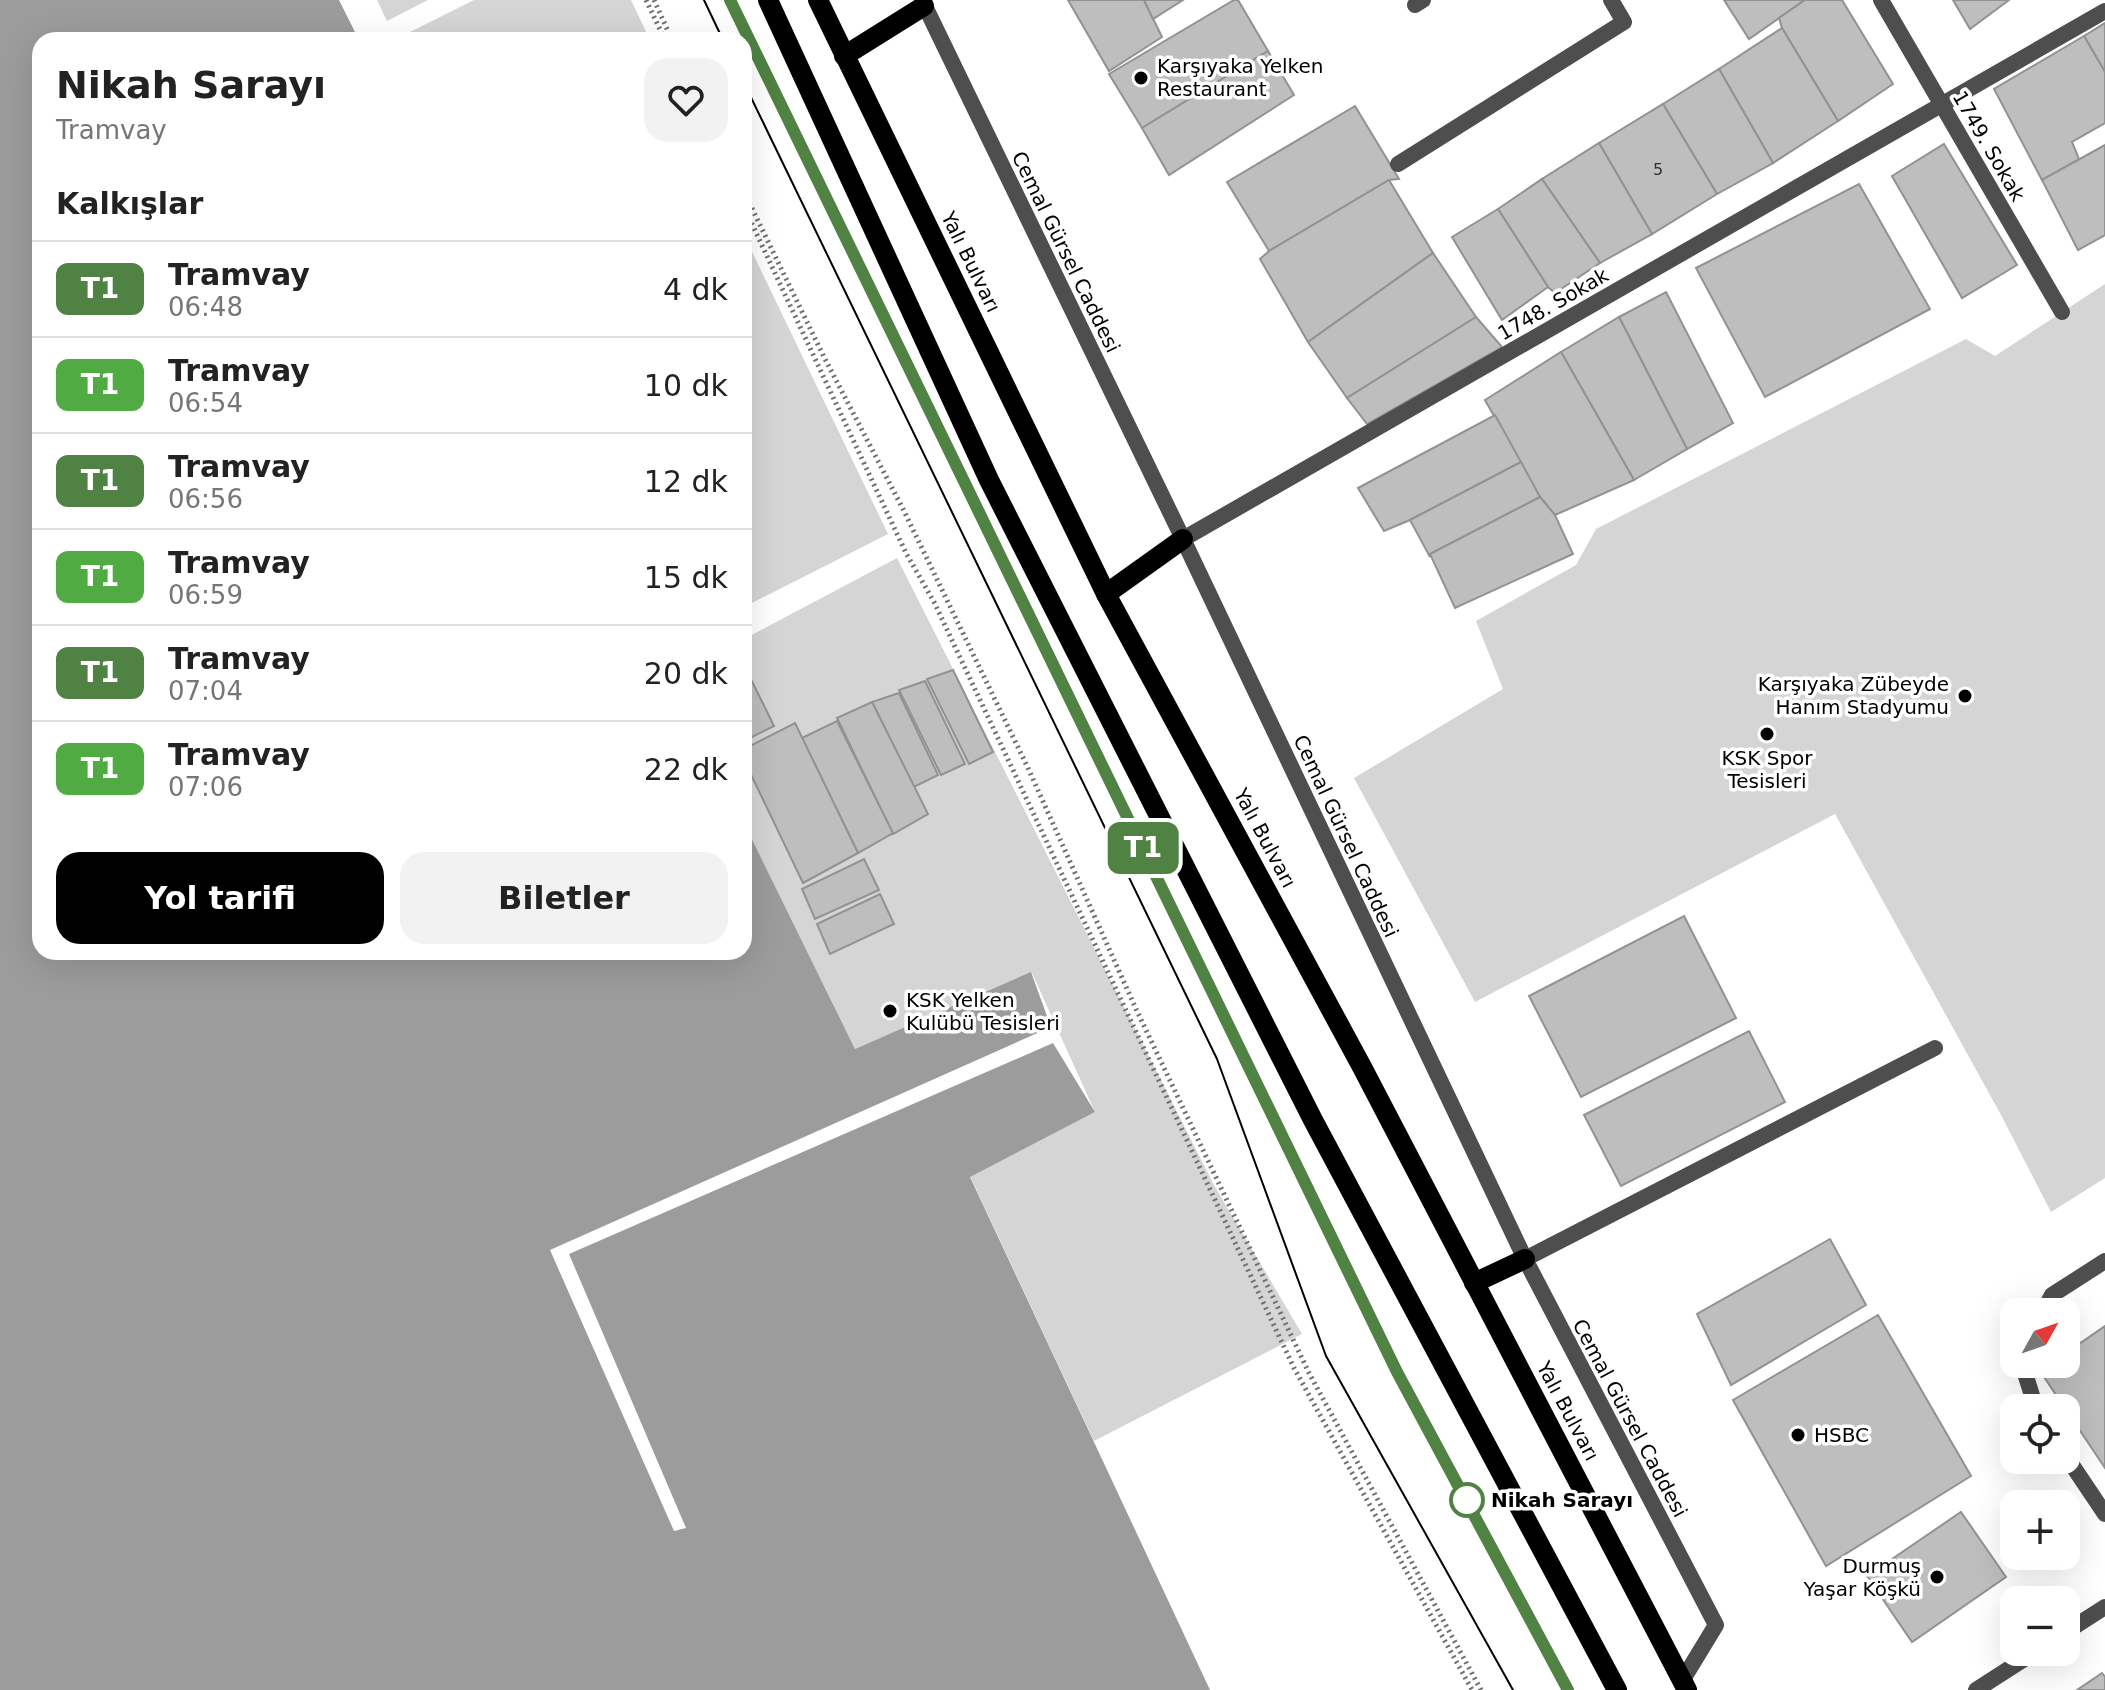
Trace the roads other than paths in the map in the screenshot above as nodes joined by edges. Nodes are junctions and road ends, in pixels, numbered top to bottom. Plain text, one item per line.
1 (768, 0) edge
2 (818, 0) edge
3 (1611, 0) edge
4 (1881, 0) edge
5 (927, 2) edge
6 (2105, 11) edge
7 (844, 56) junction
8 (1943, 105) junction
9 (1398, 164) dead end
10 (2062, 312) dead end
11 (1183, 539) junction
12 (1106, 594) junction
13 (1935, 1048) dead end
14 (1525, 1259) junction
15 (2105, 1261) edge
16 (1474, 1283) junction
17 (2050, 1298) edge
18 (2078, 1474) edge
19 (2105, 1514) edge
20 (2105, 1607) edge
21 (2080, 1623) edge
22 (2013, 1666) edge
23 (1684, 1686) edge
24 (1617, 1690) edge
25 (1976, 1690) edge

1 - 24 main road
2 - 7 main road, Yalı Bulvarı
3 - 9 street
4 - 8 street, 1749. Sokak
5 - 7 main road
5 - 11 street, Cemal Gürsel Caddesi
6 - 8 street, 1748. Sokak
7 - 12 main road, Yalı Bulvarı
8 - 10 street, 1749. Sokak
8 - 11 street, 1748. Sokak
11 - 12 main road
11 - 14 street, Cemal Gürsel Caddesi
12 - 16 main road, Yalı Bulvarı
13 - 14 street
14 - 16 main road
14 - 23 street, Cemal Gürsel Caddesi
15 - 17 street
16 - 23 main road, Yalı Bulvarı
18 - 19 street
20 - 21 street
22 - 25 street

